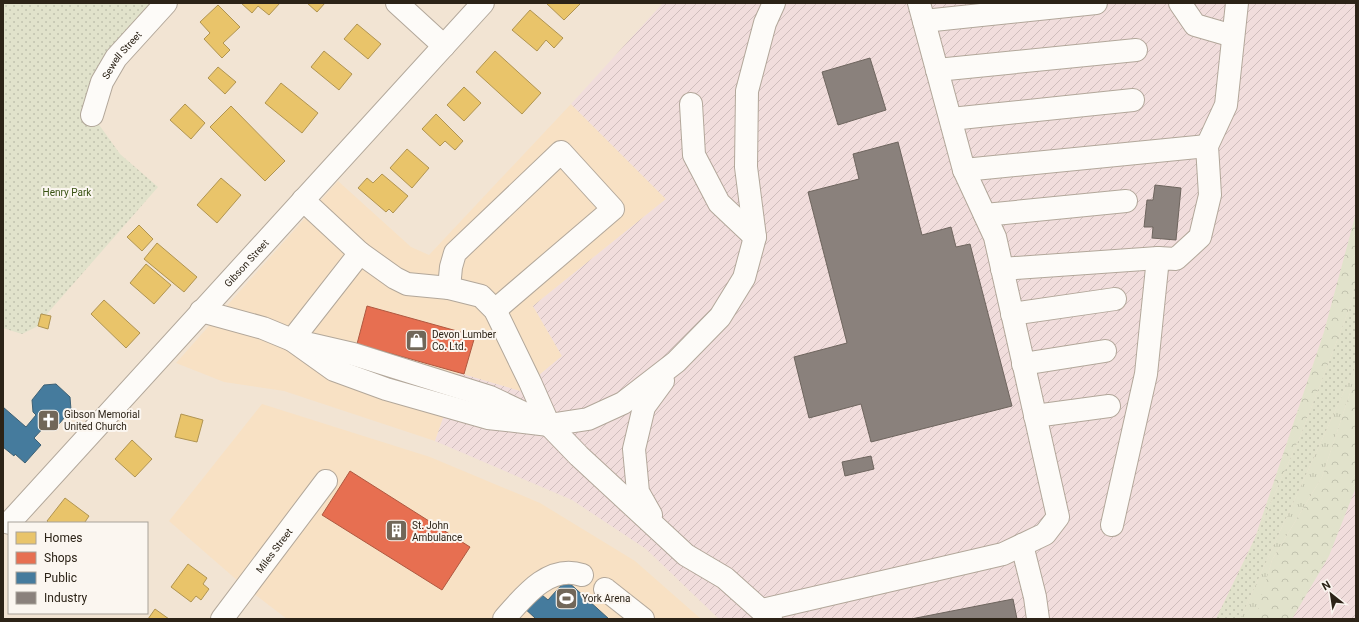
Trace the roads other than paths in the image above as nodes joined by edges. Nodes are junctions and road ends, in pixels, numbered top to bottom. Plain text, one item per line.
1 (166, 3) edge
2 (397, 3) edge
3 (483, 3) edge
4 (774, 3) edge
5 (1096, 3) edge
6 (1180, 3) edge
7 (1237, 3) edge
8 (922, 12) edge
9 (1233, 36) junction
10 (444, 46) junction
11 (1136, 50) dead end
12 (937, 70) junction
13 (1133, 100) dead end
14 (692, 104) dead end
15 (92, 115) dead end
16 (951, 119) junction
17 (1207, 146) junction
18 (964, 170) junction
19 (303, 200) junction
20 (1126, 201) dead end
21 (985, 216) junction
22 (755, 237) junction
23 (360, 253) junction
24 (1158, 258) junction
25 (1002, 269) junction
26 (449, 288) junction
27 (1115, 299) dead end
28 (495, 310) junction
29 (201, 311) junction
30 (1012, 314) junction
31 (292, 340) junction
32 (1105, 351) dead end
33 (676, 362) junction
34 (1023, 364) junction
35 (1109, 406) dead end
36 (1035, 416) junction
37 (549, 424) junction
38 (326, 481) dead end
39 (10, 522) edge
40 (1112, 525) dead end
41 (658, 529) junction
42 (1022, 545) junction
43 (582, 575) dead end
44 (605, 589) dead end
45 (767, 614) edge
46 (222, 619) edge
47 (504, 619) edge
48 (643, 619) edge
49 (1038, 619) edge

1 - 15 main road, Sewell Street
2 - 10 main road
3 - 10 main road, Gibson Street
4 - 22 main road
5 - 8 main road
6 - 9 main road
7 - 9 main road
8 - 12 main road
9 - 17 main road
10 - 19 main road, Gibson Street
11 - 12 main road
12 - 16 main road
13 - 16 main road
14 - 22 main road
16 - 18 main road
17 - 18 main road
17 - 24 main road
18 - 21 main road
19 - 23 main road
19 - 29 main road, Gibson Street
20 - 21 main road
21 - 25 main road
22 - 33 main road
23 - 26 main road
23 - 31 main road
24 - 25 main road
24 - 40 main road
25 - 30 main road
26 - 28 main road
26 - 28 main road
27 - 30 main road
28 - 37 main road
29 - 31 main road
29 - 39 main road, Gibson Street
30 - 34 main road
31 - 37 main road
32 - 34 main road
33 - 37 main road
33 - 41 main road
34 - 36 main road
35 - 36 main road
36 - 42 main road
37 - 41 main road
38 - 46 main road, Miles Street
41 - 45 main road
42 - 45 main road
42 - 49 main road
43 - 47 main road
44 - 48 main road

